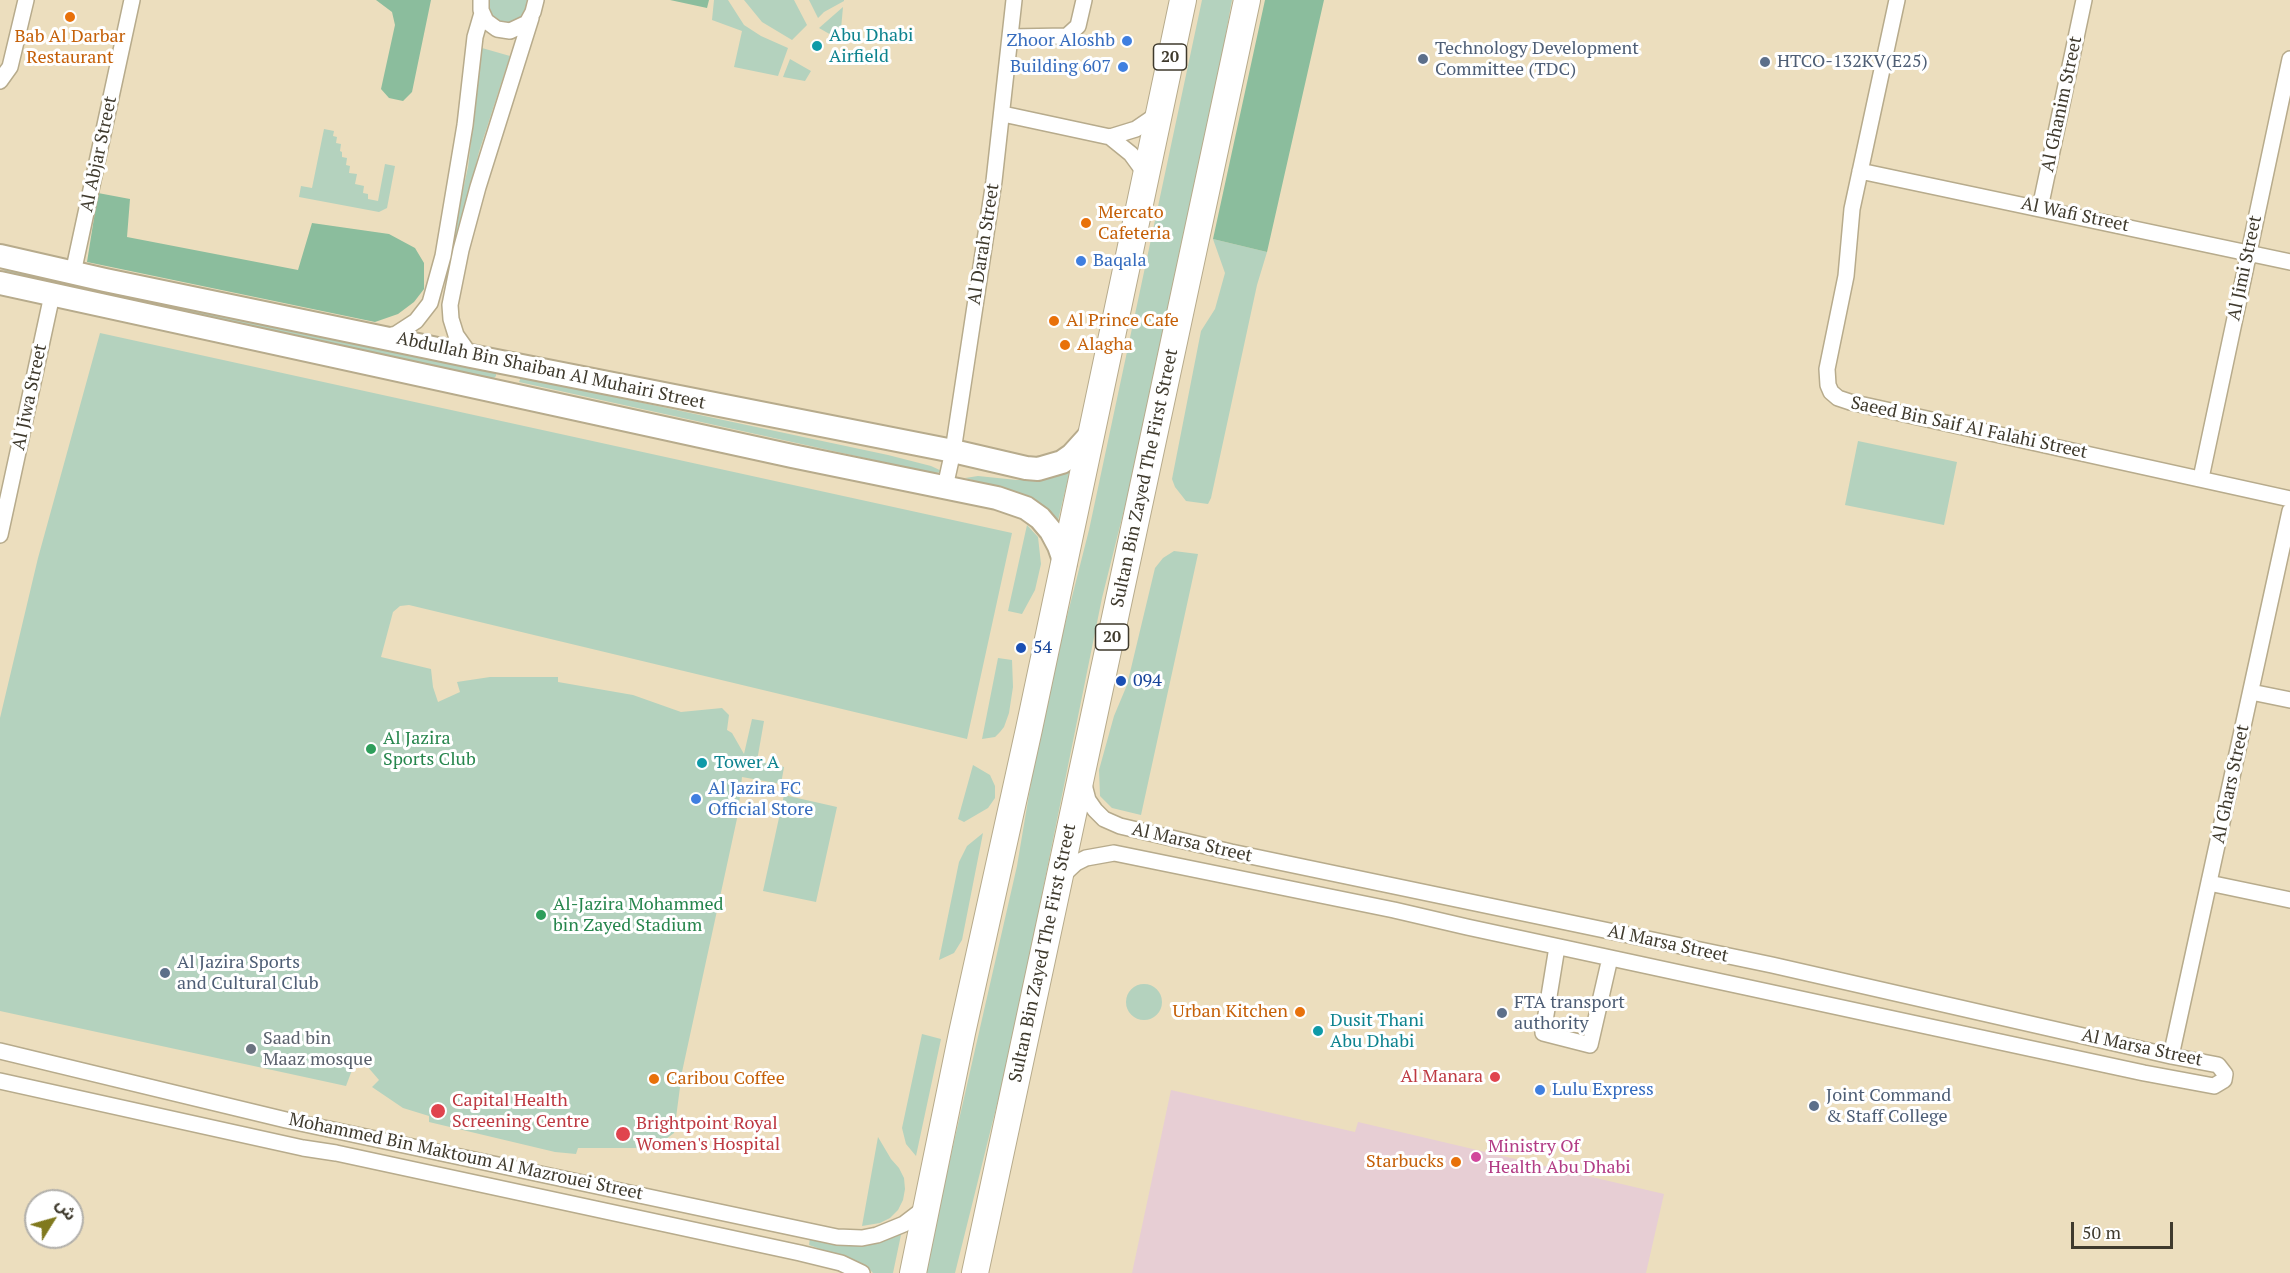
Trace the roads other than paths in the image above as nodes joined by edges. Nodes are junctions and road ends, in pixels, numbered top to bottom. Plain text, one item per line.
1 (26, 0) edge
2 (132, 0) edge
3 (536, 0) edge
4 (1014, 0) edge
5 (1084, 0) edge
6 (1183, 0) edge
7 (1247, 0) edge
8 (1897, 0) edge
9 (2084, 0) edge
10 (481, 7) edge
11 (531, 18) junction
12 (1010, 37) junction
13 (2290, 58) edge
14 (0, 81) edge
15 (1003, 114) junction
16 (1158, 114) junction
17 (1110, 137) junction
18 (1860, 171) junction
19 (1147, 177) junction
20 (2040, 208) junction
21 (2248, 252) junction
22 (1, 257) edge
23 (2290, 262) edge
24 (73, 273) junction
25 (0, 283) edge
26 (52, 295) junction
27 (384, 337) junction
28 (471, 356) junction
29 (511, 364) junction
30 (506, 392) junction
31 (1091, 434) junction
32 (953, 451) junction
33 (2201, 478) junction
34 (945, 487) junction
35 (2290, 499) edge
36 (2290, 511) edge
37 (0, 535) edge
38 (1065, 563) junction
39 (2251, 692) junction
40 (2290, 700) edge
41 (1081, 775) junction
42 (1231, 852) junction
43 (1226, 875) junction
44 (1059, 878) junction
45 (2209, 883) junction
46 (1400, 888) junction
47 (2290, 900) edge
48 (1473, 903) junction
49 (1394, 910) junction
50 (1467, 927) junction
51 (1557, 947) junction
52 (1610, 958) junction
53 (1839, 980) junction
54 (1771, 992) junction
55 (0, 1051) edge
56 (2170, 1056) junction
57 (0, 1081) edge
58 (928, 1206) junction
59 (805, 1229) junction
60 (800, 1253) junction
61 (862, 1273) edge
62 (913, 1273) edge
63 (975, 1273) edge

1 - 14 street
2 - 24 street, Al Abjar Street
3 - 11 street
4 - 12 street, Al Darah Street
5 - 12 street
6 - 16 main road, 20
7 - 41 main road, Sultan Bin Zayed The First Street / 20
8 - 18 street, Saeed Bin Saif Al Falahi Street
9 - 20 street, Al Ghanim Street
10 - 11 street
10 - 27 street
11 - 28 street
12 - 15 street, Al Darah Street
13 - 21 street, Al Jimi Street
15 - 17 street
15 - 32 street, Al Darah Street
16 - 17 street
16 - 19 main road, 20
17 - 19 street
18 - 20 street, Al Wafi Street
18 - 33 street, Saeed Bin Saif Al Falahi Street
19 - 31 main road, 20
20 - 21 street, Al Wafi Street
21 - 23 street, Al Wafi Street
21 - 33 street, Al Jimi Street
22 - 24 street, Abdullah Bin Shaiban Al Muhairi Street
24 - 27 street, Abdullah Bin Shaiban Al Muhairi Street
25 - 26 street, Abdullah Bin Shaiban Al Muhairi Street
26 - 30 street, Abdullah Bin Shaiban Al Muhairi Street
26 - 37 street, Al Jiwa Street
27 - 28 street, Abdullah Bin Shaiban Al Muhairi Street
28 - 29 street, Abdullah Bin Shaiban Al Muhairi Street
29 - 30 street
29 - 32 street, Abdullah Bin Shaiban Al Muhairi Street
30 - 34 street, Abdullah Bin Shaiban Al Muhairi Street
31 - 32 street, Abdullah Bin Shaiban Al Muhairi Street
31 - 38 main road, 20
32 - 34 street, Al Darah Street
33 - 35 street, Saeed Bin Saif Al Falahi Street
34 - 38 street, Abdullah Bin Shaiban Al Muhairi Street
36 - 39 street, Al Ghars Street
38 - 58 main road, 20
39 - 40 street
39 - 45 street, Al Ghars Street
41 - 42 street, Al Marsa Street
41 - 44 main road, Sultan Bin Zayed The First Street / 20
42 - 43 street
42 - 46 street, Al Marsa Street
43 - 44 street, Al Marsa Street
43 - 49 street, Al Marsa Street
44 - 63 main road, Sultan Bin Zayed The First Street / 20
45 - 47 street
45 - 56 street, Al Ghars Street
46 - 48 street, Al Marsa Street
46 - 49 street
48 - 50 street
48 - 53 street, Al Marsa Street
49 - 50 street, Al Marsa Street
50 - 51 street, Al Marsa Street
51 - 52 street, Al Marsa Street
51 - 52 street
52 - 54 street, Al Marsa Street
53 - 54 street
53 - 56 street, Al Marsa Street
54 - 56 street, Al Marsa Street
55 - 59 street, Mohammed Bin Maktoum Al Mazrouei Street
57 - 60 street, Mohammed Bin Maktoum Al Mazrouei Street
58 - 59 street, Mohammed Bin Maktoum Al Mazrouei Street
58 - 62 main road, 20
59 - 60 street
60 - 61 street, Mohammed Bin Maktoum Al Mazrouei Street

